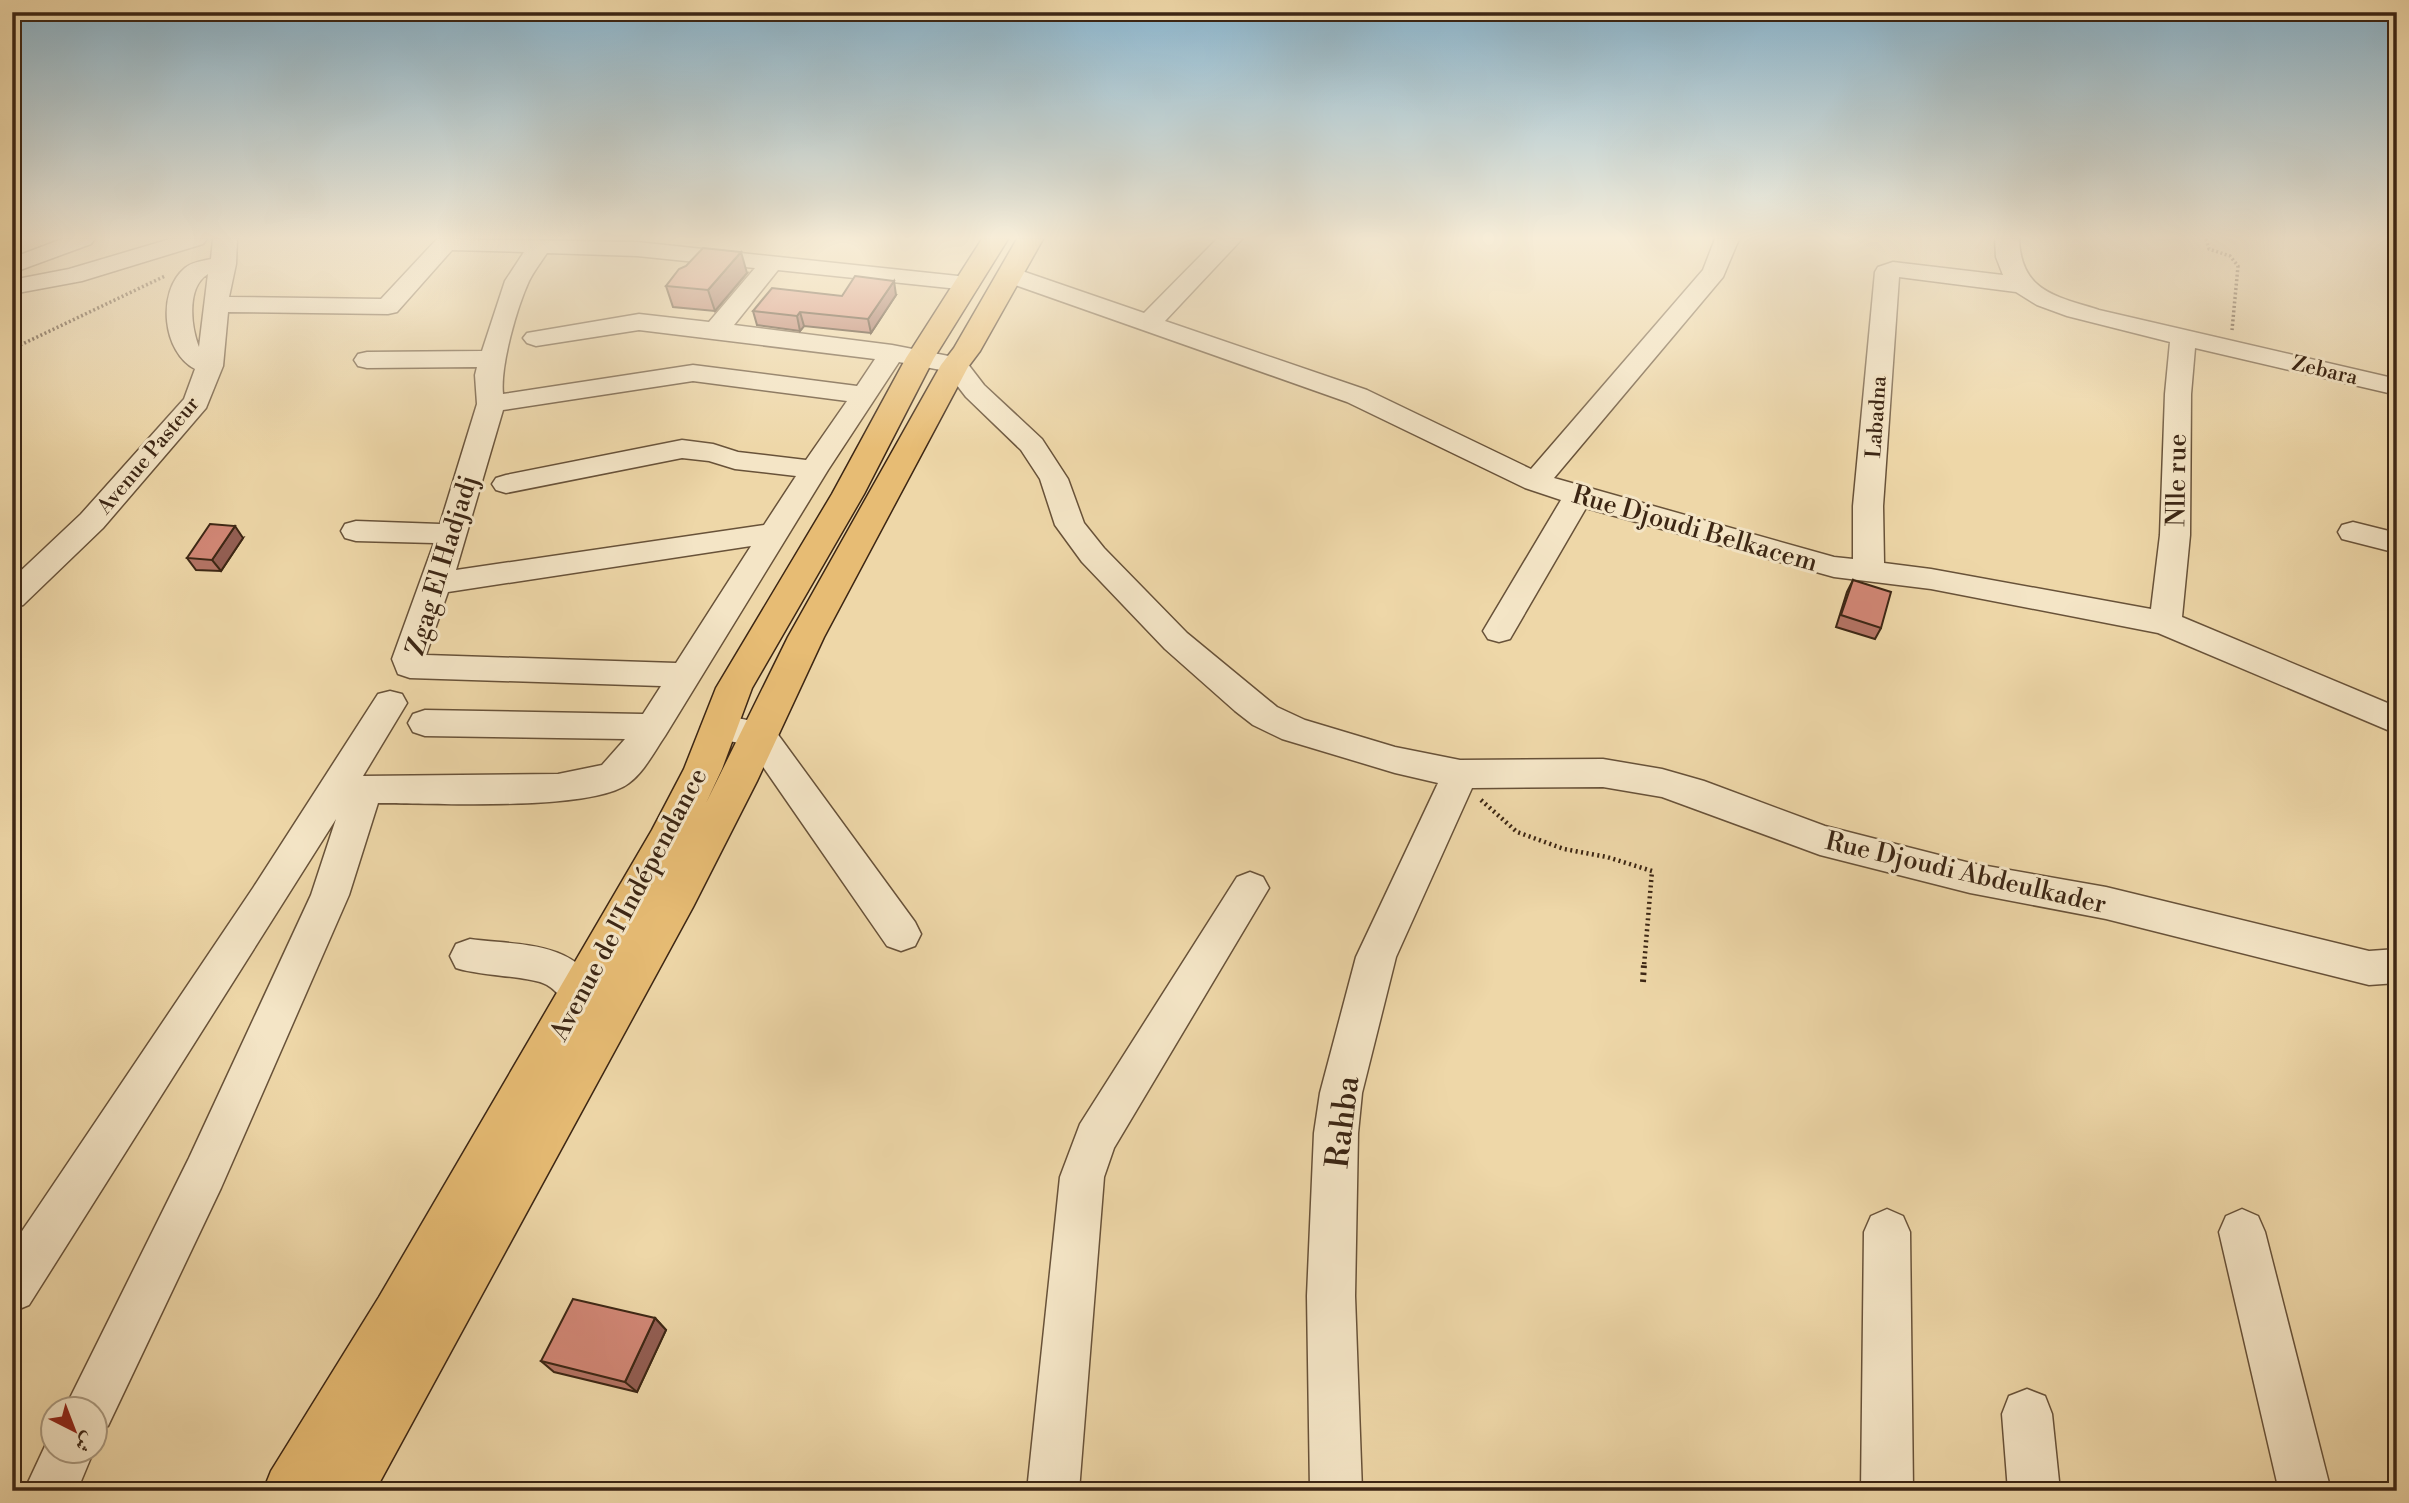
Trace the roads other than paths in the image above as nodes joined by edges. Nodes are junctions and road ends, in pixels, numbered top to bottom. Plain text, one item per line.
1 (181, 309) edge
2 (216, 309) edge
3 (508, 309) edge
4 (734, 309) edge
5 (952, 309) edge
6 (982, 309) edge
7 (1118, 309) edge
8 (1162, 309) edge
9 (1682, 309) edge
10 (1884, 309) edge
11 (2071, 309) edge
12 (1149, 323) junction
13 (715, 330) junction
14 (2183, 337) junction
15 (536, 338) dead end
16 (922, 358) junction
17 (492, 359) junction
18 (366, 360) dead end
19 (210, 366) junction
20 (2397, 387) edge
21 (864, 395) junction
22 (491, 404) junction
23 (814, 470) junction
24 (1535, 482) junction
25 (506, 484) dead end
26 (1578, 496) junction
27 (356, 531) dead end
28 (2353, 531) dead end
29 (776, 533) junction
30 (453, 534) junction
31 (2397, 543) edge
32 (1869, 572) junction
33 (436, 583) junction
34 (12, 597) edge
35 (2165, 623) junction
36 (1499, 631) dead end
37 (684, 675) junction
38 (390, 703) dead end
39 (2397, 721) edge
40 (425, 723) dead end
41 (653, 727) junction
42 (718, 727) junction
43 (759, 734) junction
44 (1461, 774) junction
45 (350, 790) junction
46 (1250, 888) dead end
47 (901, 934) dead end
48 (470, 956) dead end
49 (2397, 966) edge
50 (581, 994) junction
51 (2242, 1232) dead end
52 (1887, 1233) dead end
53 (12, 1288) edge
54 (97, 1394) edge
55 (2027, 1414) dead end
56 (63, 1464) edge
57 (50, 1491) edge
58 (291, 1491) edge
59 (344, 1491) edge
60 (1053, 1491) edge
61 (1336, 1491) edge
62 (1887, 1491) edge
63 (2034, 1491) edge
64 (2305, 1491) edge

1 - 19 street
2 - 19 street, Avenue Pasteur
3 - 17 street, Zgag El Hadjadj
4 - 13 street
5 - 16 main road, Avenue de l'Indépendance
6 - 16 main road, Avenue de l'Indépendance
7 - 12 street, Rue Djoudi Belkacem
8 - 12 street
9 - 24 street
10 - 32 street, Labadna
11 - 14 street, Zebara
12 - 24 street, Rue Djoudi Belkacem
13 - 15 street
13 - 16 street
14 - 20 street, Zebara
14 - 35 street, Nlle rue
16 - 21 street
16 - 42 main road, Avenue de l'Indépendance
16 - 43 main road, Avenue de l'Indépendance
16 - 44 street, Rue Djoudi Abdeulkader
17 - 18 street
17 - 22 street, Zgag El Hadjadj
19 - 34 street, Avenue Pasteur
21 - 22 street
21 - 23 street
22 - 30 street, Zgag El Hadjadj
23 - 25 street
23 - 29 street
24 - 26 street, Rue Djoudi Belkacem
26 - 32 street, Rue Djoudi Belkacem
26 - 36 street
27 - 30 street
28 - 31 street
29 - 33 street
29 - 37 street
30 - 33 street, Zgag El Hadjadj
32 - 35 street, Rue Djoudi Belkacem
33 - 37 street, Zgag El Hadjadj
35 - 39 street, Rue Djoudi Belkacem
37 - 41 street
38 - 45 street
40 - 41 street
41 - 45 street
42 - 43 street
42 - 50 main road, Avenue de l'Indépendance
43 - 47 street
43 - 59 main road, Avenue de l'Indépendance
44 - 49 street, Rue Djoudi Abdeulkader
44 - 61 street, Rahba
45 - 53 street
45 - 54 street
46 - 60 street
48 - 50 street
50 - 58 main road, Avenue de l'Indépendance
51 - 64 street
52 - 62 street
55 - 63 street
56 - 57 street

